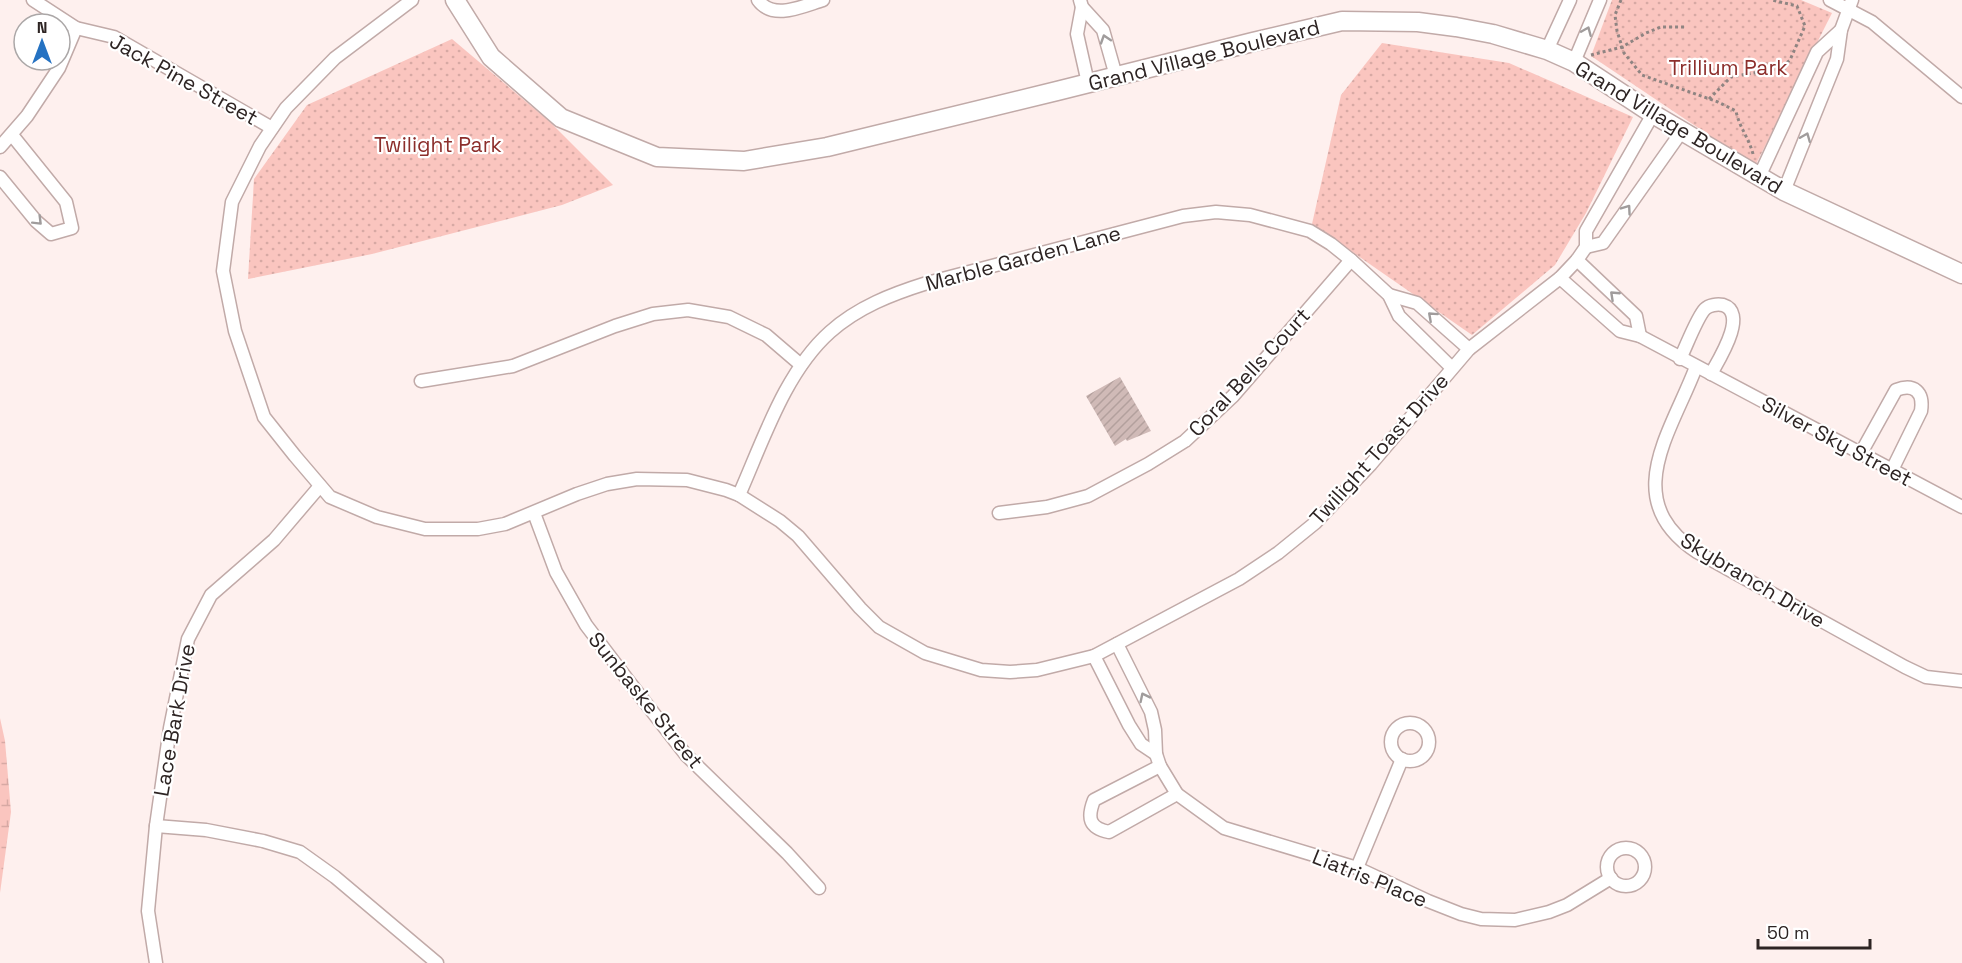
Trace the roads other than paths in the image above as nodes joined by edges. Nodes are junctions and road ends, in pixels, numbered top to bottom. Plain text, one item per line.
1 (33, 0) edge
2 (412, 0) edge
3 (455, 0) edge
4 (758, 0) edge
5 (823, 0) edge
6 (1570, 0) edge
7 (1600, 0) edge
8 (1830, 0) edge
9 (1081, 4) edge
10 (1850, 4) edge
11 (76, 28) junction
12 (1841, 30) junction
13 (1547, 50) junction
14 (1580, 59) junction
15 (1116, 76) junction
16 (1088, 83) junction
17 (1962, 98) edge
18 (1653, 114) junction
19 (272, 128) junction
20 (1682, 131) junction
21 (12, 135) junction
22 (0, 147) edge
23 (0, 177) edge
24 (1759, 177) junction
25 (1784, 191) junction
26 (1586, 247) junction
27 (1351, 260) junction
28 (1577, 260) junction
29 (1962, 274) edge
30 (1560, 278) junction
31 (1389, 295) junction
32 (1640, 336) junction
33 (1469, 349) junction
34 (1680, 359) junction
35 (801, 365) junction
36 (1696, 367) junction
37 (1452, 368) junction
38 (1711, 374) junction
39 (421, 381) dead end
40 (1861, 453) junction
41 (1892, 470) junction
42 (320, 486) junction
43 (739, 495) junction
44 (1962, 507) edge
45 (534, 513) junction
46 (999, 513) dead end
47 (1117, 644) junction
48 (1094, 656) junction
49 (1962, 681) edge
50 (1402, 759) dead end
51 (1158, 760) junction
52 (1177, 794) junction
53 (156, 826) junction
54 (1357, 868) junction
55 (1611, 878) dead end
56 (819, 888) dead end
57 (156, 963) edge
58 (437, 963) edge

1 - 11 street, Jack Pine Street
2 - 19 street, Twilight Toast Drive
3 - 16 street, Grand Village Boulevard
4 - 5 street
6 - 13 street
14 -> 7 street
8 - 10 street
15 -> 9 street
9 - 16 street
10 - 12 street
10 - 17 street
11 - 19 street, Jack Pine Street
11 - 21 street
12 - 24 street
25 -> 12 street
13 - 14 street, Grand Village Boulevard
13 - 15 street, Grand Village Boulevard
14 - 18 street, Grand Village Boulevard
15 - 16 street, Grand Village Boulevard
18 - 20 street, Grand Village Boulevard
18 - 26 street, Twilight Toast Drive
19 - 42 street, Twilight Toast Drive
20 - 24 street, Grand Village Boulevard
26 -> 20 street, Twilight Toast Drive
21 - 22 street
23 -> 21 street
24 - 25 street, Grand Village Boulevard
25 - 29 street, Grand Village Boulevard
26 - 28 street, Twilight Toast Drive
27 - 31 street, Marble Garden Lane
27 - 35 street, Marble Garden Lane
27 - 46 street, Coral Bells Court
28 - 30 street, Twilight Toast Drive
32 -> 28 street
30 - 32 street, Silver Sky Street
30 - 33 street, Twilight Toast Drive
33 -> 31 street, Marble Garden Lane
31 - 37 street, Marble Garden Lane
32 - 34 street, Silver Sky Street
33 - 37 street, Twilight Toast Drive
34 - 36 street, Silver Sky Street
34 - 38 street
35 - 39 street
35 - 43 street, Marble Garden Lane
36 - 38 street, Silver Sky Street
36 - 49 street, Skybranch Drive
37 - 47 street, Twilight Toast Drive
38 - 40 street, Silver Sky Street
40 - 41 street, Silver Sky Street
40 - 41 street
41 - 44 street, Silver Sky Street
42 - 45 street, Twilight Toast Drive
42 - 53 street, Lace Bark Drive
43 - 45 street, Twilight Toast Drive
43 - 48 street, Twilight Toast Drive
45 - 56 street, Sunbaske Street
47 - 48 street, Twilight Toast Drive
51 -> 47 street, Liatris Place
48 - 51 street, Liatris Place
50 - 54 street
51 - 52 street, Liatris Place
51 - 52 street
52 - 54 street, Liatris Place
53 - 57 street, Lace Bark Drive
53 - 58 street
54 - 55 street, Liatris Place

